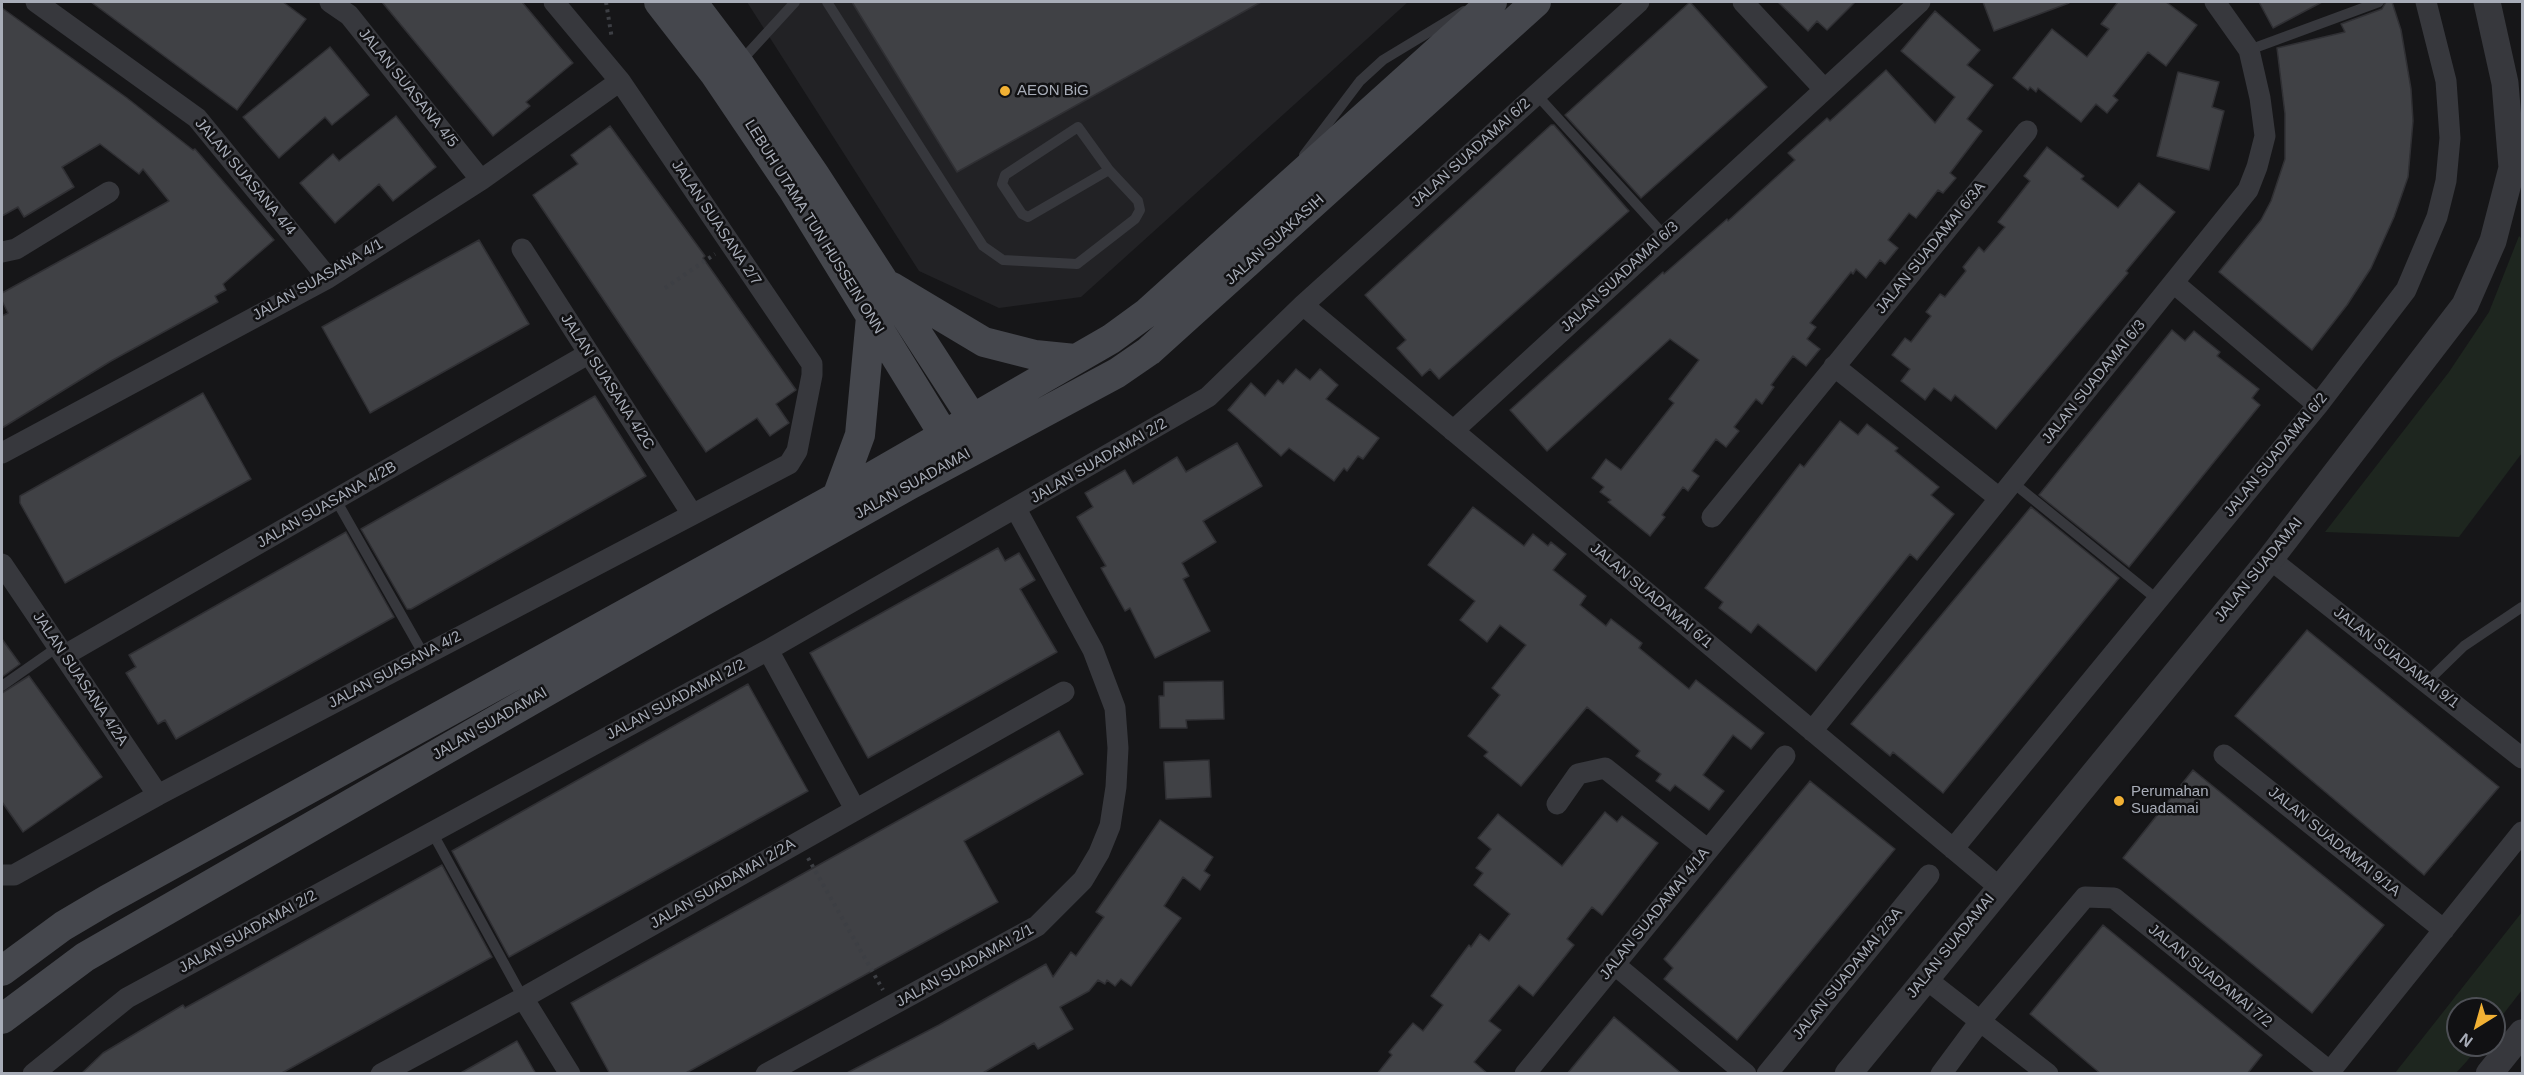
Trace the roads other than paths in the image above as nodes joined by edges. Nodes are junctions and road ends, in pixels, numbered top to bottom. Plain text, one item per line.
1 (36, 2) edge
2 (330, 2) edge
3 (554, 2) edge
4 (659, 2) edge
5 (692, 2) edge
6 (795, 2) edge
7 (827, 2) edge
8 (1481, 2) edge
9 (1492, 2) edge
10 (1536, 2) edge
11 (1639, 2) edge
12 (1743, 2) edge
13 (1920, 2) edge
14 (2215, 2) edge
15 (2379, 2) edge
16 (2426, 2) edge
17 (2487, 2) edge
18 (2249, 50) junction
19 (739, 64) junction
20 (620, 81) junction
21 (1824, 89) junction
22 (1536, 94) junction
23 (2027, 130) dead end
24 (1109, 170) junction
25 (2517, 171) edge
26 (481, 180) junction
27 (109, 192) dead end
28 (1264, 208) junction
29 (1665, 236) junction
30 (522, 249) dead end
31 (2, 252) edge
32 (328, 278) junction
33 (882, 280) junction
34 (2175, 284) junction
35 (1303, 305) junction
36 (871, 317) junction
37 (588, 354) junction
38 (1075, 359) junction
39 (1834, 366) junction
40 (2318, 405) junction
41 (981, 431) junction
42 (1453, 431) junction
43 (952, 447) junction
44 (2, 453) edge
45 (789, 464) joint
46 (2005, 490) junction
47 (837, 497) junction
48 (336, 500) junction
49 (1016, 509) junction
50 (692, 514) junction
51 (1712, 517) dead end
52 (2270, 559) junction
53 (2, 564) edge
54 (2158, 600) junction
55 (2523, 607) edge
56 (768, 650) junction
57 (62, 651) junction
58 (424, 655) junction
59 (2427, 682) junction
60 (2, 686) edge
61 (1064, 692) dead end
62 (1812, 731) junction
63 (2520, 751) edge
64 (2224, 754) dead end
65 (1785, 756) dead end
66 (158, 795) junction
67 (1557, 804) dead end
68 (855, 809) junction
69 (432, 832) junction
70 (2523, 832) edge
71 (1953, 849) junction
72 (1708, 850) junction
73 (2, 875) edge
74 (1929, 875) dead end
75 (1999, 887) junction
76 (2444, 930) junction
77 (1614, 964) junction
78 (2, 971) edge
79 (1926, 979) junction
80 (523, 998) junction
81 (5, 1008) edge
82 (1981, 1020) junction
83 (2523, 1033) edge
84 (2329, 1072) edge
85 (33, 1074) edge
86 (381, 1074) edge
87 (570, 1074) edge
88 (766, 1074) edge
89 (1525, 1074) edge
90 (1746, 1074) edge
91 (1767, 1074) edge
92 (1848, 1074) edge
93 (1941, 1074) edge
94 (2048, 1074) edge
95 (2489, 1074) edge

1 - 32 street, JALAN SUASANA 4/4
2 - 26 street, JALAN SUASANA 4/5
3 - 20 street, JALAN SUASANA 2/7
4 - 36 main road, LEBUH UTAMA TUN HUSSEIN ONN
5 - 19 main road, LEBUH UTAMA TUN HUSSEIN ONN
6 - 19 lane
7 - 24 lane
8 - 28 lane
9 - 28 main road, JALAN SUAKASIH
10 - 41 main road, JALAN SUAKASIH
11 - 22 street, JALAN SUADAMAI 6/2
12 - 21 street
13 - 21 street, JALAN SUADAMAI 6/3
14 - 18 street, JALAN SUADAMAI 6/3
15 - 18 lane
16 - 40 street, JALAN SUADAMAI 6/2
17 - 25 street, JALAN SUADAMAI
18 - 34 street, JALAN SUADAMAI 6/3
19 - 33 main road, LEBUH UTAMA TUN HUSSEIN ONN
20 - 26 street, JALAN SUASANA 4/1
20 - 45 street, JALAN SUASANA 2/7
21 - 29 street, JALAN SUADAMAI 6/3
22 - 29 lane
22 - 35 street, JALAN SUADAMAI 6/2
23 - 39 street, JALAN SUADAMAI 6/3A
24 - 24 lane
25 - 52 street, JALAN SUADAMAI
26 - 32 street, JALAN SUASANA 4/1
27 - 31 street
28 - 38 main road, JALAN SUAKASIH
29 - 42 street, JALAN SUADAMAI 6/3
30 - 37 street, JALAN SUASANA 4/2C
32 - 44 street, JALAN SUASANA 4/1
33 - 38 main road
33 - 41 main road, LEBUH UTAMA TUN HUSSEIN ONN
34 - 40 street
34 - 46 street, JALAN SUADAMAI 6/3
35 - 42 street, JALAN SUADAMAI 6/1
35 - 49 street, JALAN SUADAMAI 2/2
36 - 43 main road, LEBUH UTAMA TUN HUSSEIN ONN
36 - 47 main road
37 - 48 street, JALAN SUASANA 4/2B
37 - 50 street, JALAN SUASANA 4/2C
38 - 41 main road, JALAN SUAKASIH
39 - 46 street
39 - 51 street, JALAN SUADAMAI 6/3A
40 - 54 street, JALAN SUADAMAI 6/2
41 - 43 main road, JALAN SUADAMAI
42 - 62 street, JALAN SUADAMAI 6/1
43 - 47 main road, JALAN SUADAMAI
43 - 81 main road, JALAN SUADAMAI
45 - 50 street, JALAN SUASANA 4/2
46 - 54 lane
46 - 62 street, JALAN SUADAMAI 6/3
47 - 78 main road, JALAN SUADAMAI
48 - 57 street, JALAN SUASANA 4/2B
48 - 58 lane
49 - 56 street, JALAN SUADAMAI 2/2
49 - 88 street, JALAN SUADAMAI 2/1
50 - 58 street, JALAN SUASANA 4/2
52 - 59 street, JALAN SUADAMAI 9/1
52 - 75 street, JALAN SUADAMAI
53 - 57 street, JALAN SUASANA 4/2A
54 - 71 street, JALAN SUADAMAI 6/2
55 - 59 lane
56 - 68 street
56 - 69 street, JALAN SUADAMAI 2/2
57 - 60 lane
57 - 66 street, JALAN SUASANA 4/2A
58 - 66 street, JALAN SUASANA 4/2
59 - 63 street, JALAN SUADAMAI 9/1
61 - 68 street, JALAN SUADAMAI 2/2A
62 - 71 street, JALAN SUADAMAI 6/1
64 - 76 street, JALAN SUADAMAI 9/1A
65 - 72 street, JALAN SUADAMAI 4/1A
66 - 73 street, JALAN SUASANA 4/2
67 - 72 street
68 - 80 street, JALAN SUADAMAI 2/2A
69 - 80 lane
69 - 85 street, JALAN SUADAMAI 2/2
70 - 76 street
71 - 75 street, JALAN SUADAMAI 6/1
72 - 77 street, JALAN SUADAMAI 4/1A
74 - 91 street, JALAN SUADAMAI 2/3A
75 - 79 street, JALAN SUADAMAI
76 - 84 street
77 - 89 street, JALAN SUADAMAI 4/1A
77 - 90 street
79 - 82 street
79 - 92 street, JALAN SUADAMAI
80 - 86 street, JALAN SUADAMAI 2/2A
80 - 87 street
82 - 84 street, JALAN SUADAMAI 7/2
82 - 93 street
82 - 94 street
83 - 95 street

